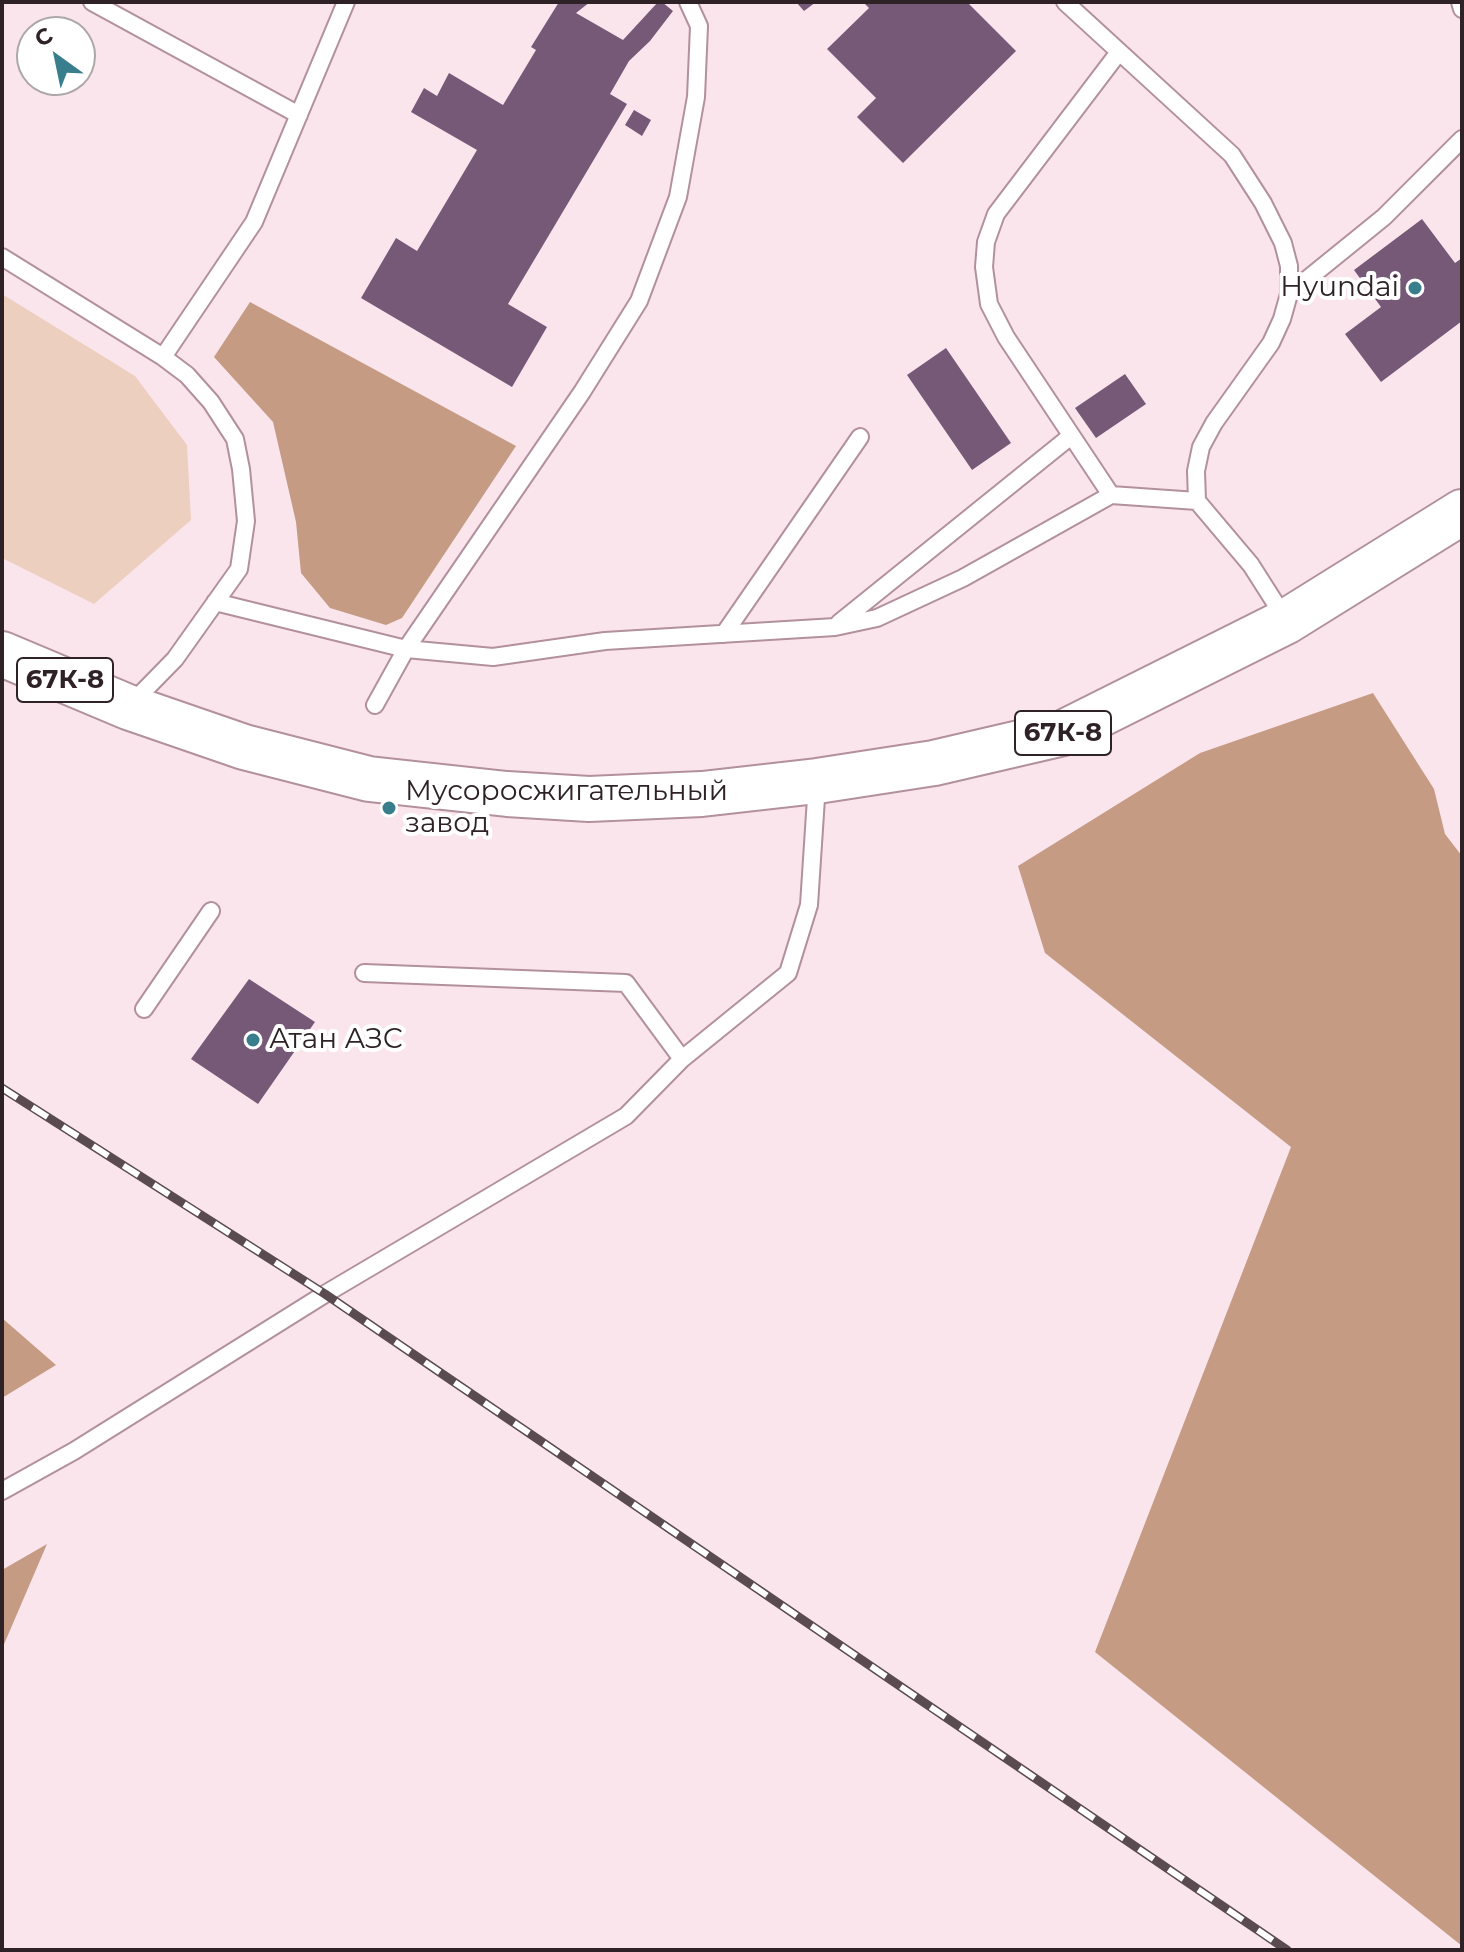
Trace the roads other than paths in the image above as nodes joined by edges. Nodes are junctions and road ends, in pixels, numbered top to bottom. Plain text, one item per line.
1 (92, 2) edge
2 (346, 2) edge
3 (688, 2) edge
4 (1065, 2) edge
5 (1460, 2) edge
6 (1462, 9) edge
7 (1119, 52) junction
8 (299, 115) junction
9 (1462, 139) edge
10 (2, 257) edge
11 (1289, 294) junction
12 (163, 357) junction
13 (1071, 436) junction
14 (860, 437) dead end
15 (1111, 495) junction
16 (1197, 501) junction
17 (1462, 512) edge
18 (215, 602) junction
19 (1287, 621) junction
20 (835, 627) junction
21 (724, 634) junction
22 (406, 649) junction
23 (2, 654) edge
24 (375, 705) dead end
25 (128, 707) junction
26 (817, 781) junction
27 (211, 911) dead end
28 (364, 973) dead end
29 (144, 1009) dead end
30 (682, 1059) junction
31 (2, 1491) edge

1 - 8 lane
2 - 8 lane
3 - 22 lane
4 - 7 lane
5 - 6 lane
7 - 11 lane
7 - 13 lane
8 - 12 lane
9 - 11 lane
10 - 12 lane
11 - 16 lane
12 - 18 lane
13 - 15 lane
13 - 20 lane
14 - 21 lane
15 - 16 lane
15 - 20 lane
16 - 19 lane
17 - 19 main road, 67К-8
18 - 22 lane
18 - 25 lane
19 - 26 main road, 67К-8
20 - 21 lane
21 - 22 lane
22 - 24 lane
23 - 25 main road, 67К-8
25 - 26 main road, 67К-8
26 - 30 lane
27 - 29 lane
28 - 30 lane
30 - 31 lane

